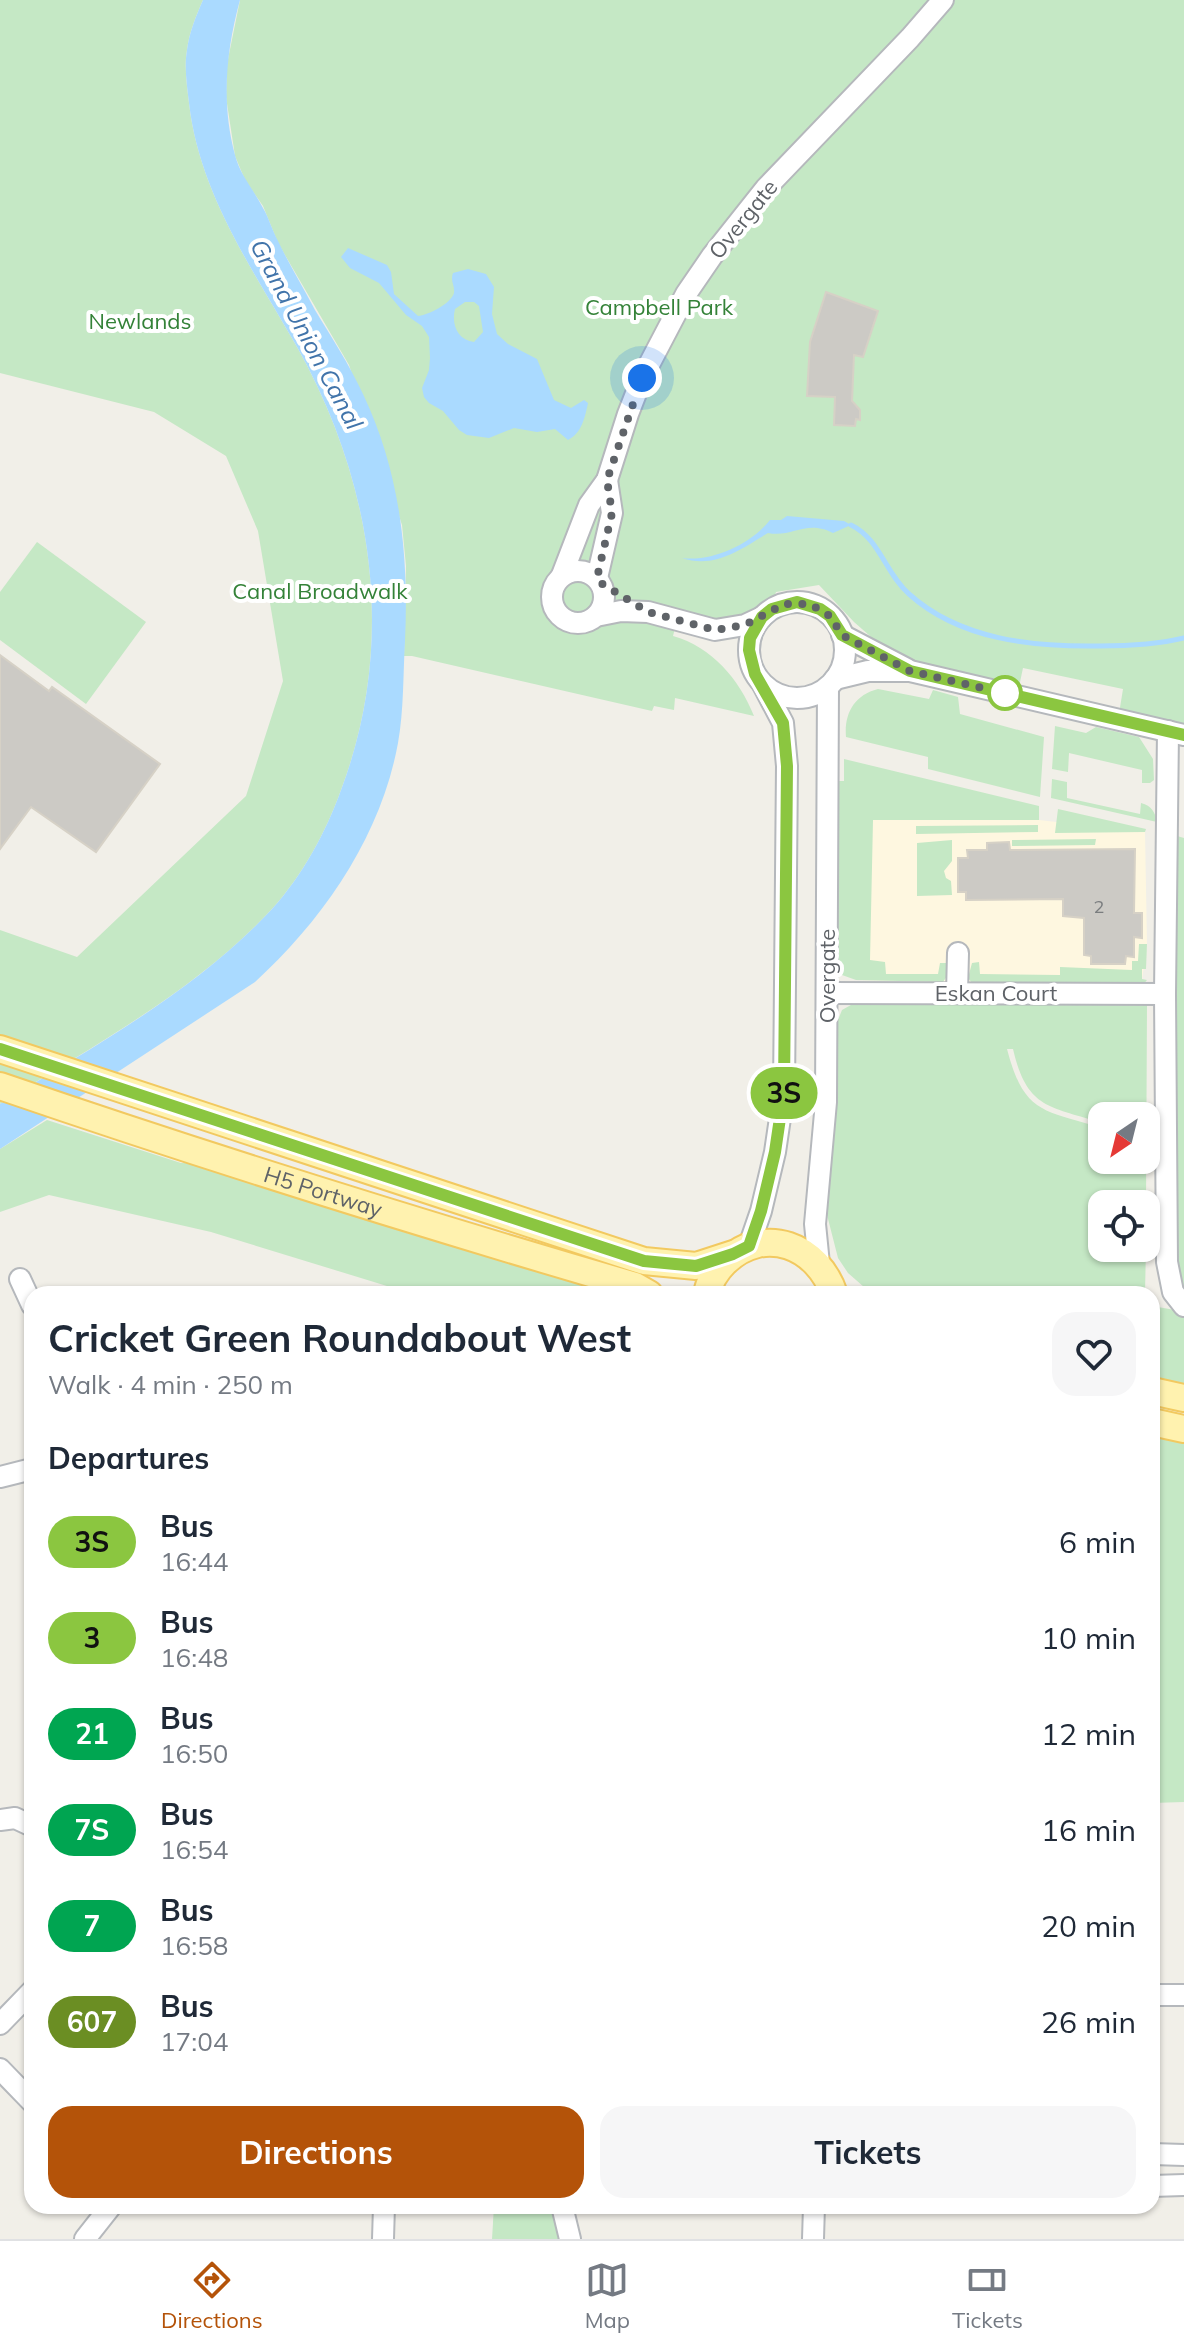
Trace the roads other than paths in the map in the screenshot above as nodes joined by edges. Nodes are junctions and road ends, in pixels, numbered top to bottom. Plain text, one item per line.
1 (943, 0) edge
2 (607, 480) junction
3 (562, 575) junction
4 (599, 580) junction
5 (648, 612) junction
6 (596, 616) junction
7 (762, 617) junction
8 (715, 630) junction
9 (842, 635) junction
10 (750, 662) junction
11 (910, 671) junction
12 (831, 683) junction
13 (763, 685) junction
14 (1176, 733) edge
15 (958, 953) dead end
16 (827, 993) junction
17 (957, 993) junction
18 (1165, 994) junction
19 (0, 1049) edge
20 (0, 1086) edge
21 (741, 1250) junction
22 (20, 1279) dead end
23 (832, 1283) edge
24 (635, 1286) edge
25 (711, 1286) edge
26 (24, 1288) edge
27 (1184, 1306) edge
28 (1160, 1393) edge
29 (1184, 1398) edge
30 (1160, 1424) edge
31 (1184, 1429) edge
32 (24, 1471) edge
33 (0, 1477) edge
34 (0, 1820) edge
35 (24, 1822) edge
36 (1160, 1995) edge
37 (1184, 1995) edge
38 (24, 1999) edge
39 (0, 2024) edge
40 (0, 2069) edge
41 (24, 2094) edge
42 (1160, 2154) edge
43 (1184, 2155) edge
44 (1184, 2185) edge
45 (1160, 2186) edge
46 (105, 2214) edge
47 (384, 2214) edge
48 (564, 2214) edge
49 (573, 2214) edge
50 (814, 2214) edge
51 (85, 2239) edge
52 (383, 2239) edge
53 (571, 2239) edge
54 (813, 2239) edge

1 - 2 street, Overgate
2 - 3 street, Overgate
2 - 4 street, Overgate
3 - 4 street
3 - 6 street
4 - 5 street
4 - 6 street
5 - 6 street
5 - 8 street
7 - 8 street
7 - 9 street
7 - 10 street
8 - 10 street
9 - 11 street
9 - 12 street
10 - 13 street
11 - 12 street
11 - 14 street
12 - 13 street
12 - 16 street, Overgate
13 - 21 street, Overgate
14 - 18 street
15 - 17 street
16 - 17 street, Eskan Court
16 - 23 street, Overgate
17 - 18 street, Eskan Court
18 - 27 street
19 - 21 main road, H5 Portway
20 - 24 main road, H5 Portway
21 - 23 main road, H5 Portway
21 - 25 main road
22 - 26 street
28 - 29 main road
30 - 31 main road
32 - 33 street
34 - 35 street
36 - 37 street
38 - 39 street
40 - 41 street
42 - 43 street
44 - 45 street
46 - 51 street
47 - 52 street
48 - 53 street
49 - 53 street
50 - 54 street

